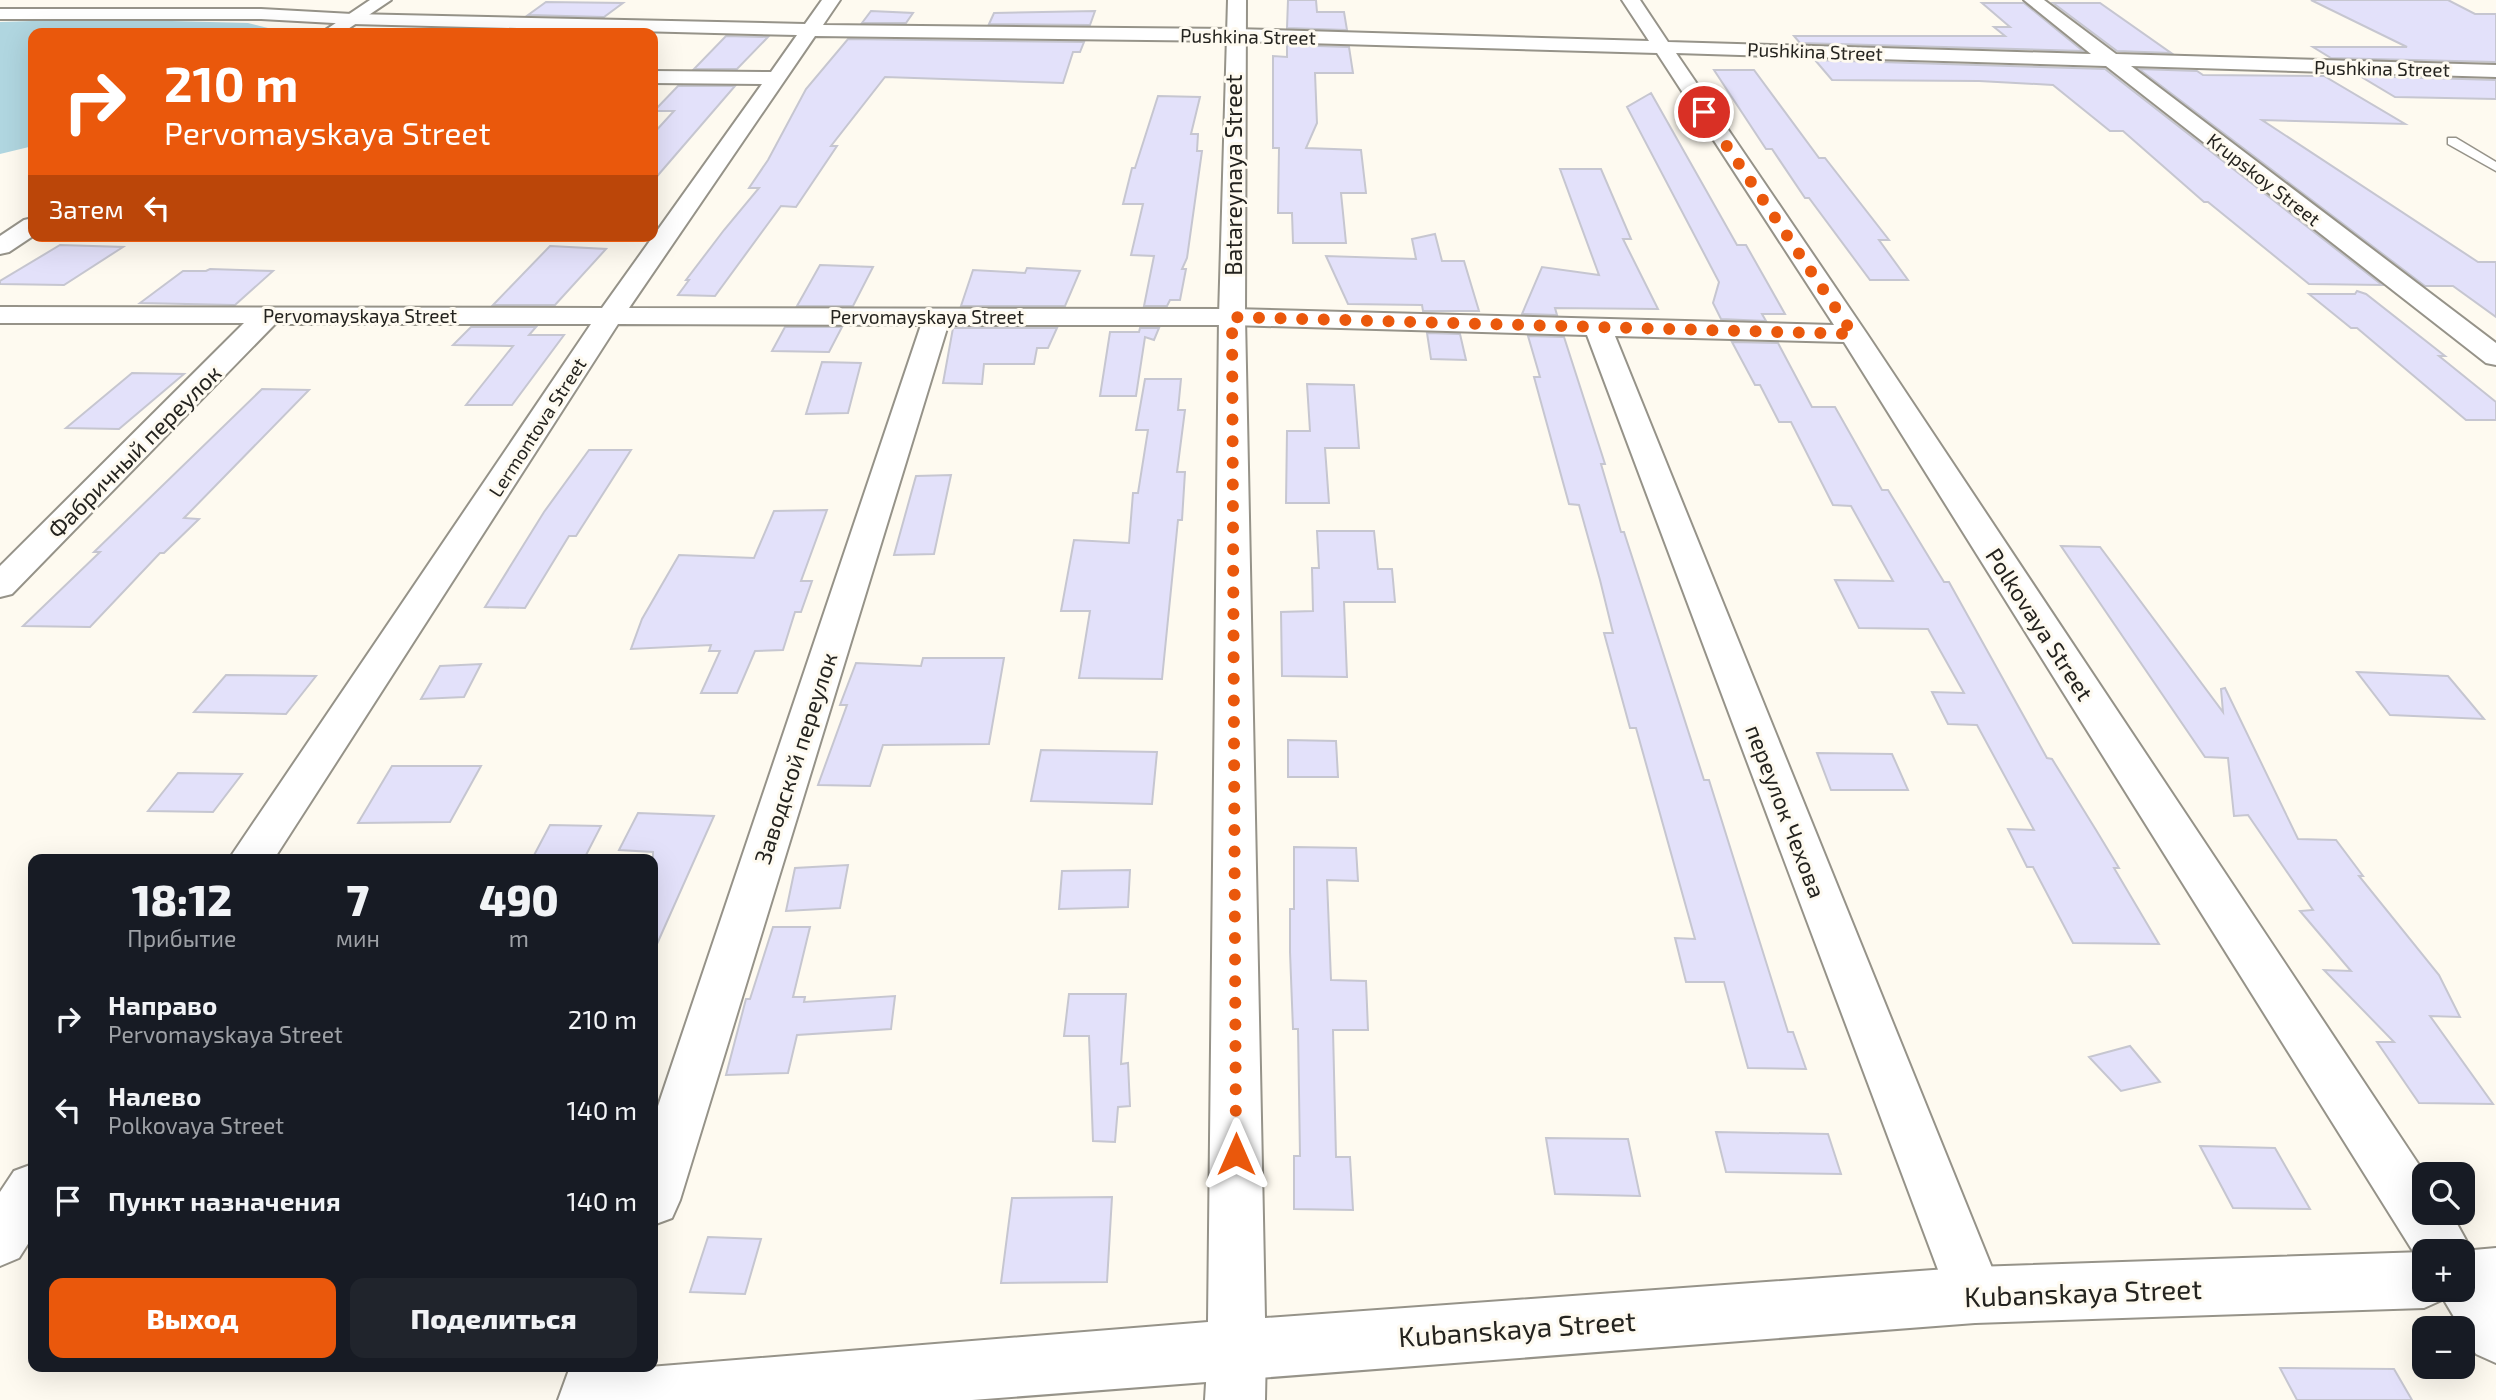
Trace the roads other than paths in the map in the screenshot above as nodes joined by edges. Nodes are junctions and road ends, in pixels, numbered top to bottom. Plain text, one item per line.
1 (382, 0) edge
2 (831, 0) edge
3 (1631, 0) edge
4 (2033, 0) edge
5 (0, 14) edge
6 (1235, 18) edge
7 (352, 19) junction
8 (338, 28) edge
9 (810, 30) junction
10 (1660, 46) junction
11 (2111, 61) junction
12 (2496, 71) edge
13 (658, 77) edge
14 (777, 78) junction
15 (2452, 141) dead end
16 (2496, 167) edge
17 (658, 208) edge
18 (685, 209) junction
19 (28, 228) edge
20 (0, 247) edge
21 (0, 315) edge
22 (268, 315) junction
23 (610, 316) junction
24 (937, 316) junction
25 (1232, 317) junction
26 (1598, 327) junction
27 (1853, 334) junction
28 (2496, 357) edge
29 (0, 586) edge
30 (254, 854) edge
31 (658, 1184) edge
32 (28, 1197) edge
33 (0, 1239) edge
34 (2436, 1239) edge
35 (2496, 1276) edge
36 (2475, 1278) edge
37 (2412, 1280) edge
38 (1975, 1294) junction
39 (2475, 1301) edge
40 (2496, 1334) edge
41 (597, 1372) edge
42 (1236, 1375) edge
43 (588, 1400) edge
44 (612, 1400) edge

1 - 7 street
2 - 9 street, Lermontova Street
3 - 10 street, Polkovaya Street
4 - 11 street, Krupskoy Street
5 - 7 street, Pushkina Street
6 - 9 street, Pushkina Street
6 - 10 street, Pushkina Street
6 - 25 street, Batareynaya Street
7 - 8 street
7 - 9 street, Pushkina Street
9 - 14 street, Lermontova Street
10 - 11 street, Pushkina Street
10 - 27 street, Polkovaya Street
11 - 12 street, Pushkina Street
11 - 28 street, Krupskoy Street
13 - 14 street
14 - 18 street, Lermontova Street
15 - 16 lane
17 - 18 street
18 - 23 street, Lermontova Street
19 - 20 street
21 - 22 street, Pervomayskaya Street
22 - 23 street, Pervomayskaya Street
22 - 29 street, Фабричный переулок
23 - 24 street, Pervomayskaya Street
23 - 30 street, Lermontova Street
24 - 25 street, Pervomayskaya Street
24 - 31 street, Заводской переулок
25 - 26 street, Pervomayskaya Street
25 - 42 street, Batareynaya Street
26 - 27 street, Pervomayskaya Street
26 - 38 street, переулок Чехова
27 - 34 street, Polkovaya Street
32 - 33 street
35 - 36 street
37 - 38 street, Kubanskaya Street
38 - 42 street, Kubanskaya Street
39 - 40 street
41 - 43 street
42 - 44 street, Kubanskaya Street

